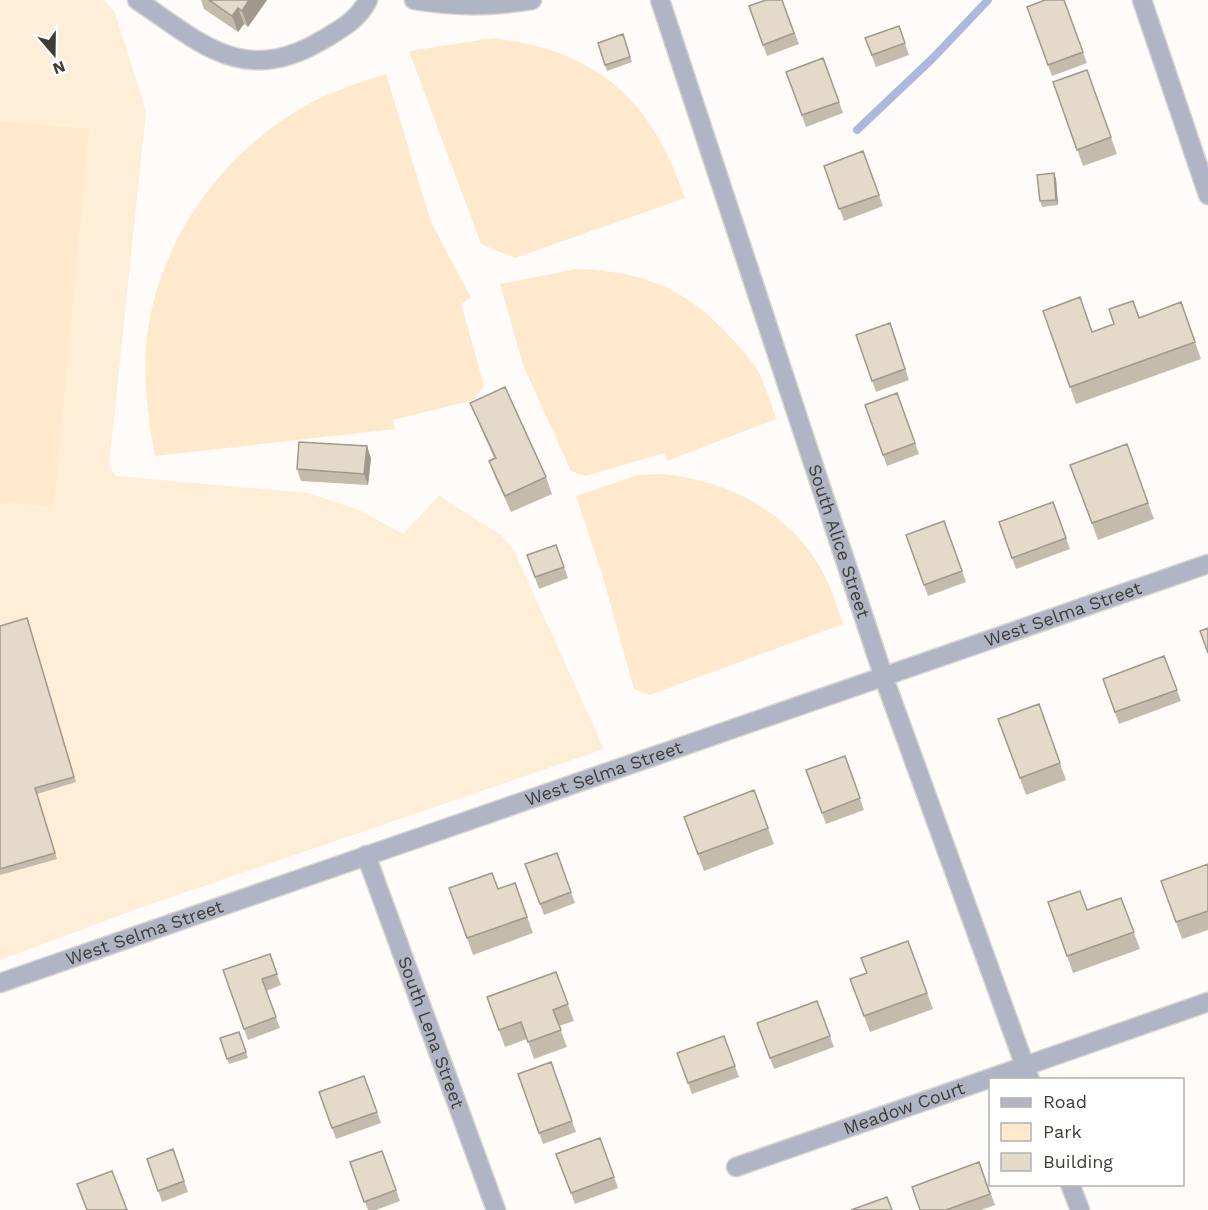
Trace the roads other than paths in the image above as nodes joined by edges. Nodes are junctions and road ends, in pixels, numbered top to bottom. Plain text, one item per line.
1 (137, 0) edge
2 (368, 0) edge
3 (414, 0) edge
4 (532, 0) edge
5 (660, 0) edge
6 (1142, 0) edge
7 (1208, 195) edge
8 (1208, 564) edge
9 (884, 678) junction
10 (366, 855) junction
11 (0, 983) edge
12 (1208, 1002) edge
13 (1027, 1072) edge
14 (1009, 1078) edge
15 (989, 1084) edge
16 (736, 1167) dead end
17 (1070, 1186) edge
18 (496, 1210) edge
19 (1080, 1210) edge

1 - 2 street
3 - 4 street
5 - 9 street, South Alice Street
6 - 7 street
8 - 9 street, West Selma Street
9 - 10 street, West Selma Street
9 - 13 street, South Alice Street
10 - 11 street, West Selma Street
10 - 18 street, South Lena Street
12 - 13 street, Meadow Court
13 - 14 street, Meadow Court
15 - 16 street, Meadow Court
17 - 19 street

